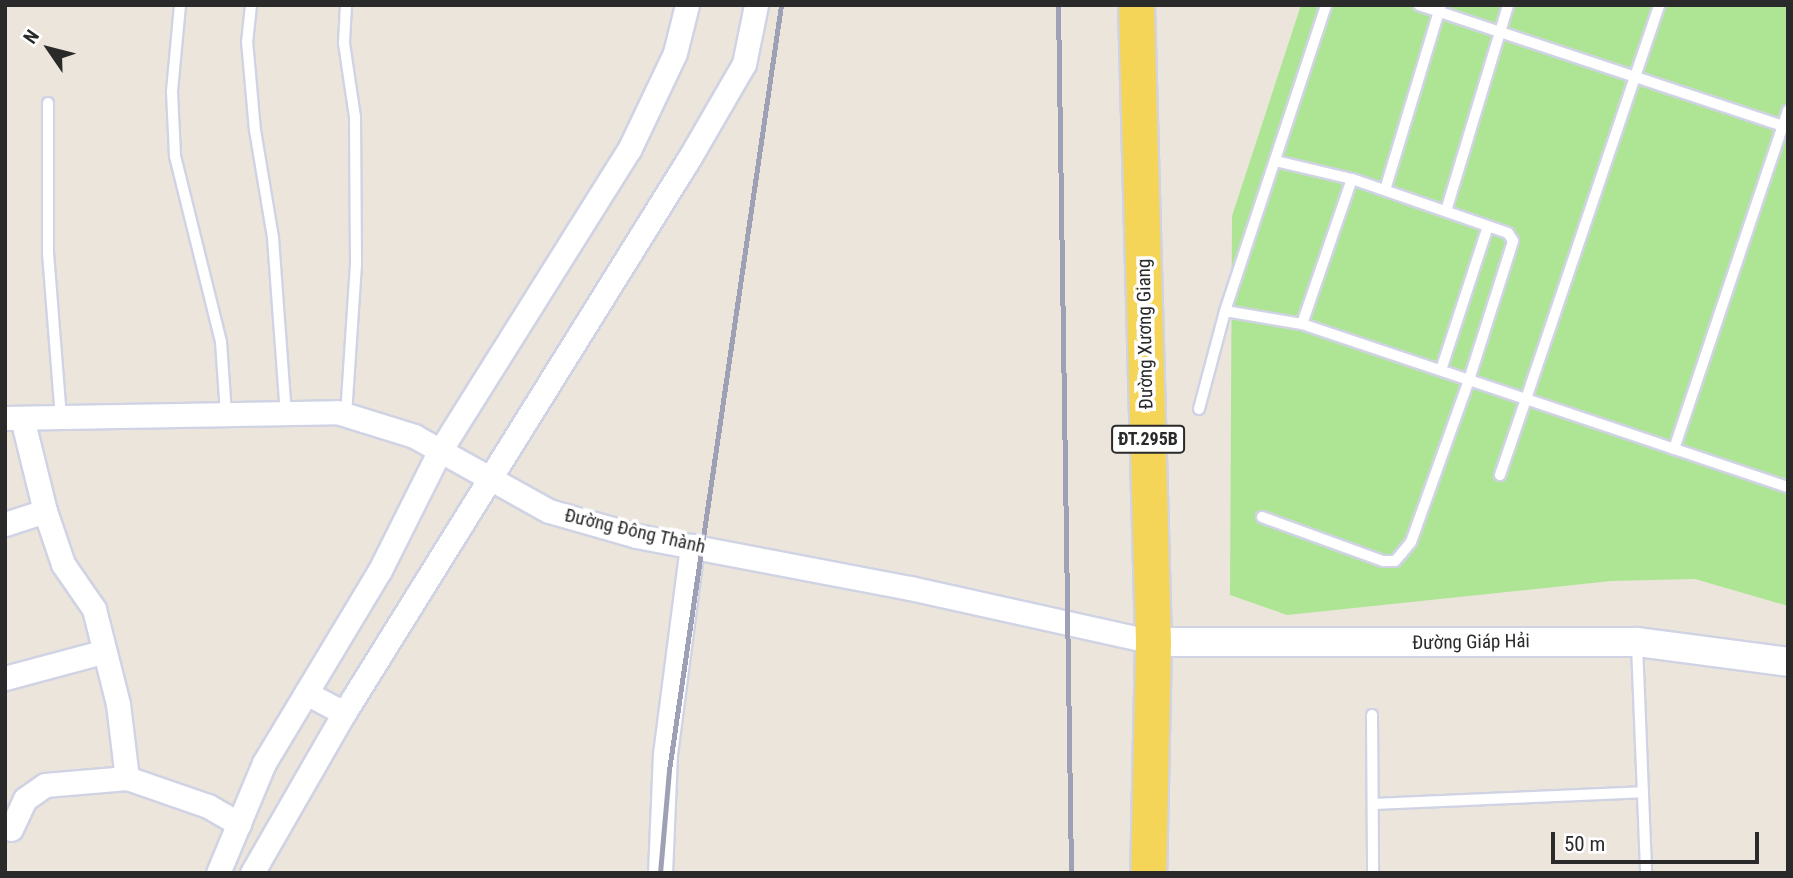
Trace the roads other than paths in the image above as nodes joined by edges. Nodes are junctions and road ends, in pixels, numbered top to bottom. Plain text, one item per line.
1 (180, 5) edge
2 (251, 5) edge
3 (346, 5) edge
4 (687, 5) edge
5 (756, 5) edge
6 (1136, 5) edge
7 (1326, 5) edge
8 (1419, 5) edge
9 (1508, 5) edge
10 (1659, 5) edge
11 (1440, 8) edge
12 (1500, 32) junction
13 (1635, 76) junction
14 (48, 103) dead end
15 (1788, 111) edge
16 (1785, 127) edge
17 (1276, 161) junction
18 (1352, 179) junction
19 (1385, 190) junction
20 (1446, 211) junction
21 (1488, 226) junction
22 (1225, 311) junction
23 (1302, 324) junction
24 (1441, 370) junction
25 (1469, 380) junction
26 (1526, 399) junction
27 (1199, 409) dead end
28 (286, 413) junction
29 (226, 414) junction
30 (346, 415) junction
31 (61, 417) junction
32 (14, 418) edge
33 (1674, 449) junction
34 (438, 454) junction
35 (1500, 475) dead end
36 (489, 479) junction
37 (1788, 487) edge
38 (45, 511) junction
39 (1262, 517) dead end
40 (5, 524) edge
41 (692, 545) junction
42 (1153, 642) junction
43 (1636, 642) junction
44 (102, 652) junction
45 (1788, 662) edge
46 (5, 678) edge
47 (306, 693) junction
48 (344, 713) junction
49 (1372, 715) dead end
50 (127, 778) junction
51 (1643, 792) junction
52 (1373, 804) junction
53 (239, 824) junction
54 (11, 829) dead end
55 (218, 873) edge
56 (252, 873) edge
57 (660, 873) edge
58 (1148, 873) edge
59 (1373, 873) edge
60 (1646, 873) edge

1 - 29 lane
2 - 28 lane
3 - 30 lane
4 - 34 street
5 - 36 street
6 - 42 main road, Đường Xương Giang / ĐT.295B
7 - 17 lane
8 - 11 lane
9 - 12 lane
10 - 13 lane
11 - 12 lane
11 - 19 lane
12 - 13 lane
12 - 20 lane
13 - 16 lane
13 - 26 lane
14 - 31 lane
15 - 16 lane
16 - 33 lane
17 - 18 lane
17 - 22 lane
18 - 19 lane
18 - 23 lane
19 - 20 lane
20 - 21 lane
21 - 24 lane
21 - 25 lane
22 - 23 lane
22 - 27 lane
23 - 24 lane
24 - 25 lane
25 - 26 lane
25 - 39 lane
26 - 33 lane
26 - 35 lane
28 - 29 street, Đường Đông Thành
28 - 30 street, Đường Đông Thành
29 - 31 street, Đường Đông Thành
30 - 34 street, Đường Đông Thành
31 - 32 street, Đường Đông Thành
32 - 38 street
33 - 37 lane
34 - 36 street, Đường Đông Thành
34 - 47 street
36 - 41 street, Đường Đông Thành
36 - 48 street
38 - 40 street
38 - 44 street
41 - 42 street, Đường Đông Thành
41 - 57 street
42 - 43 street, Đường Giáp Hải
42 - 58 main road, Đường Xương Giang / ĐT.295B
43 - 45 street, Đường Giáp Hải
43 - 51 lane
44 - 46 street
44 - 50 street
47 - 48 street
47 - 53 street
48 - 56 street
49 - 52 lane
50 - 53 street
50 - 54 street
51 - 52 lane
51 - 60 lane
52 - 59 lane
53 - 55 street

